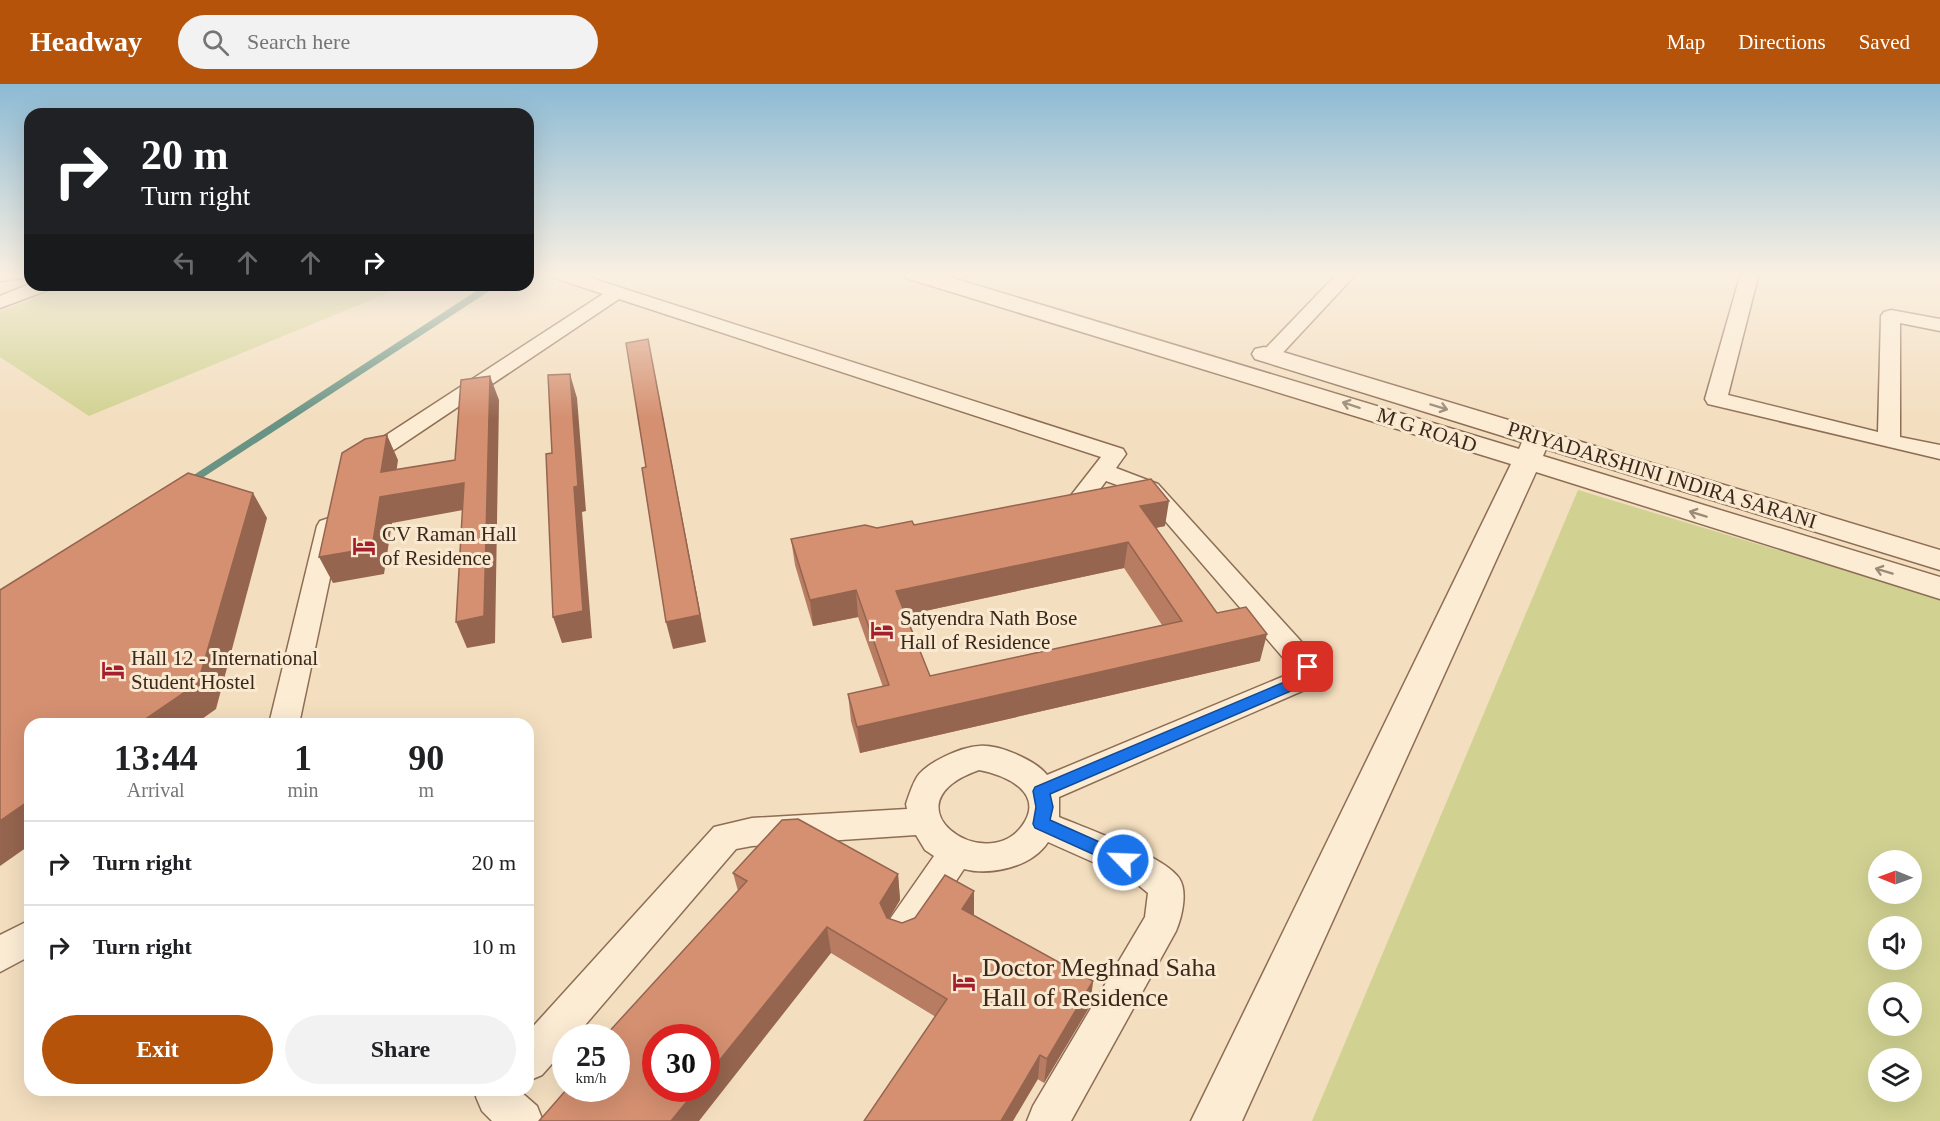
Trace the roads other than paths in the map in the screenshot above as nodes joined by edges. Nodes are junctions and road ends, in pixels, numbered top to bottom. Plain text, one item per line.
1 (573, 321) edge
2 (704, 321) edge
3 (1076, 321) edge
4 (1146, 321) edge
5 (1302, 321) edge
6 (1737, 321) edge
7 (1892, 321) edge
8 (1921, 321) edge
9 (1940, 325) edge
10 (1212, 340) dead end
11 (1246, 350) dead end
12 (1269, 356) junction
13 (1889, 441) junction
14 (1533, 449) junction
15 (1940, 452) edge
16 (1102, 471) junction
17 (341, 474) edge
18 (333, 508) edge
19 (1030, 513) edge
20 (1940, 560) edge
21 (1940, 588) edge
22 (285, 718) edge
23 (1041, 807) junction
24 (924, 821) junction
25 (956, 853) junction
26 (903, 930) edge
27 (24, 940) edge
28 (0, 955) edge
29 (534, 1054) edge
30 (497, 1096) edge
31 (522, 1121) edge
32 (1048, 1121) edge
33 (1216, 1121) edge

1 - 17 street
2 - 16 street
14 -> 3 street, M G ROAD
4 - 10 street
5 - 12 street
6 - 13 street
7 - 13 street
8 - 9 street
11 - 12 street, PRIYADARSHINI INDIRA SARANI
12 -> 14 street, PRIYADARSHINI INDIRA SARANI
13 - 15 street
14 - 20 street, PRIYADARSHINI INDIRA SARANI
21 -> 14 street, M G ROAD
14 - 33 street
16 - 19 street
16 - 23 street
18 - 22 street
23 - 24 street
23 - 25 street
23 - 32 street
24 - 25 street
24 - 29 street
25 - 26 street
27 - 28 street
30 - 31 street

